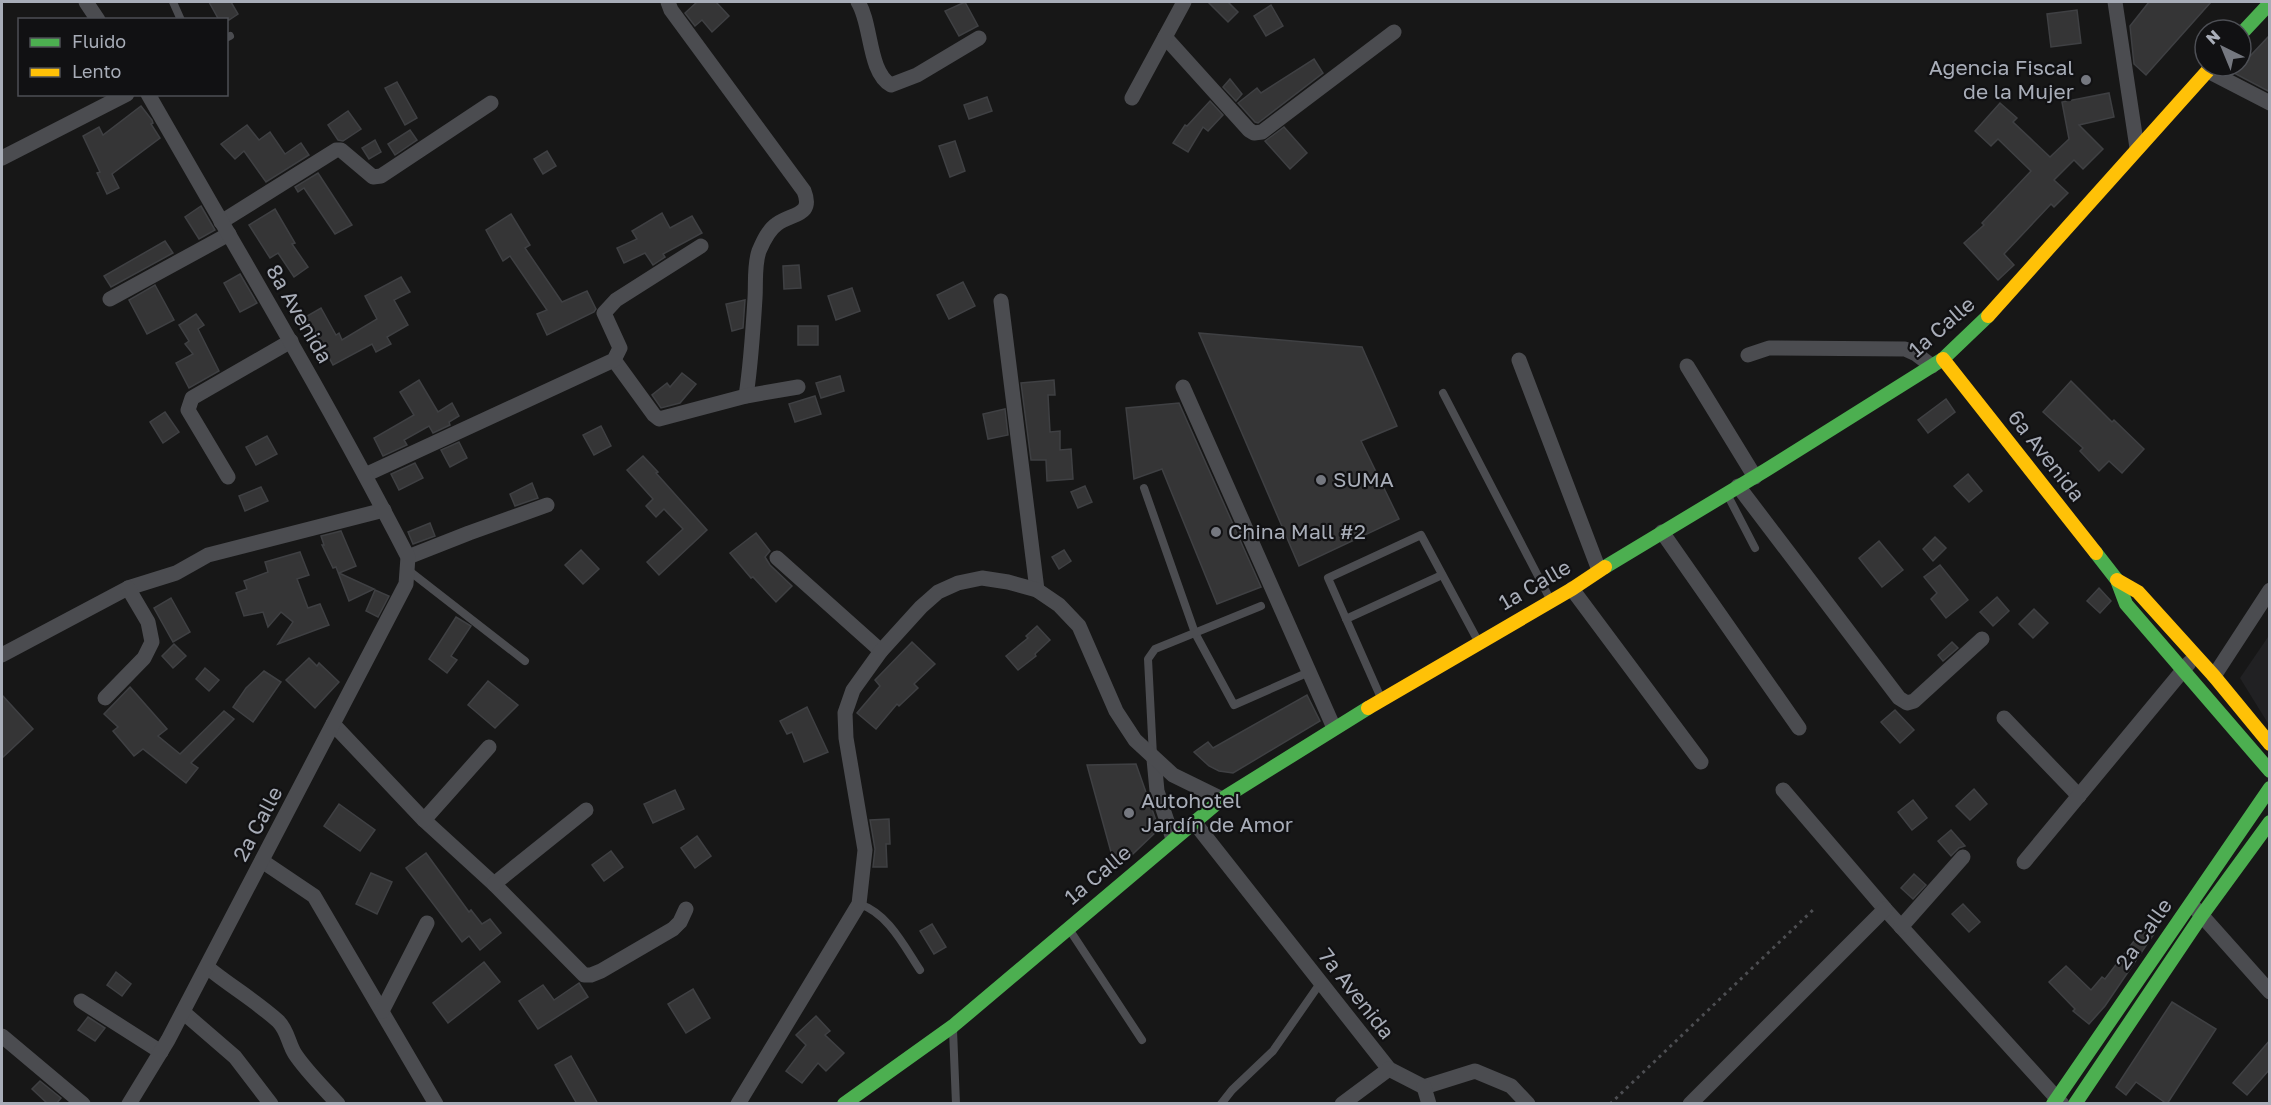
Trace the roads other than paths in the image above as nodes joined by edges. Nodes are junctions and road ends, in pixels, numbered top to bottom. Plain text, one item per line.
1 (86, 2) edge
2 (173, 2) edge
3 (668, 2) edge
4 (858, 2) edge
5 (1184, 2) edge
6 (2115, 2) edge
7 (2270, 3) edge
8 (97, 18) edge
9 (180, 18) edge
10 (2253, 21) edge
11 (1394, 32) dead end
12 (1165, 37) junction
13 (979, 38) dead end
14 (2201, 78) edge
15 (2227, 78) edge
16 (123, 96) edge
17 (149, 96) edge
18 (1132, 98) dead end
19 (490, 103) dead end
20 (2270, 103) edge
21 (2137, 148) junction
22 (2, 158) edge
23 (225, 228) junction
24 (701, 246) dead end
25 (110, 299) dead end
26 (1001, 301) dead end
27 (291, 341) junction
28 (1748, 355) dead end
29 (614, 360) junction
30 (1519, 360) dead end
31 (1937, 363) junction
32 (1687, 366) dead end
33 (798, 387) dead end
34 (1183, 387) dead end
35 (1443, 393) dead end
36 (746, 396) junction
37 (365, 475) junction
38 (228, 477) dead end
39 (1755, 477) junction
40 (1144, 488) dead end
41 (1732, 489) junction
42 (547, 505) dead end
43 (384, 510) junction
44 (1662, 532) junction
45 (1755, 548) dead end
46 (777, 558) dead end
47 (408, 564) junction
48 (1599, 570) junction
49 (1442, 574) junction
50 (2117, 580) junction
51 (128, 588) junction
52 (1572, 589) junction
53 (1037, 590) junction
54 (2270, 590) edge
55 (1550, 600) junction
56 (1261, 606) dead end
57 (1346, 619) junction
58 (1196, 633) junction
59 (1982, 639) dead end
60 (1478, 642) junction
61 (881, 651) junction
62 (2, 655) edge
63 (2195, 655) junction
64 (525, 661) dead end
65 (2183, 670) junction
66 (1309, 672) junction
67 (2214, 676) junction
68 (105, 698) dead end
69 (1382, 700) junction
70 (2004, 718) dead end
71 (333, 724) junction
72 (1334, 728) junction
73 (1799, 728) dead end
74 (2270, 744) edge
75 (489, 747) dead end
76 (1154, 759) junction
77 (1701, 762) dead end
78 (2270, 771) edge
79 (2270, 788) edge
80 (1784, 790) dead end
81 (2079, 796) junction
82 (1222, 799) junction
83 (586, 810) dead end
84 (424, 820) junction
85 (1194, 822) junction
86 (2268, 828) edge
87 (1173, 839) junction
88 (1963, 857) dead end
89 (262, 861) junction
90 (2024, 862) dead end
91 (494, 884) junction
92 (859, 904) junction
93 (2190, 904) junction
94 (686, 909) dead end
95 (1885, 909) junction
96 (2202, 915) junction
97 (427, 923) dead end
98 (1901, 927) junction
99 (1068, 928) junction
100 (207, 967) junction
101 (920, 970) dead end
102 (1321, 982) junction
103 (2270, 992) edge
104 (81, 1001) dead end
105 (382, 1011) junction
106 (183, 1012) junction
107 (953, 1026) junction
108 (2, 1036) edge
109 (1143, 1040) dead end
110 (161, 1052) junction
111 (1389, 1069) junction
112 (1424, 1087) junction
113 (2057, 1102) edge
114 (83, 1104) edge
115 (129, 1104) edge
116 (272, 1104) edge
117 (338, 1104) edge
118 (436, 1104) edge
119 (738, 1104) edge
120 (844, 1104) edge
121 (956, 1104) edge
122 (1221, 1104) edge
123 (1342, 1104) edge
124 (1429, 1104) edge
125 (1528, 1104) edge
126 (1690, 1104) edge
127 (2075, 1104) edge

1 - 8 street
2 - 9 lane
3 - 36 street
4 - 13 street
5 - 12 street
6 - 21 street
7 - 10 main road
11 - 12 street
12 - 18 street
14 - 21 main road, 1a Calle
15 - 20 street
16 - 22 street
17 - 23 street, 8a Avenida
19 - 23 street
21 - 31 main road, 1a Calle
23 - 25 street
23 - 27 street, 8a Avenida
24 - 29 street
26 - 53 street
27 - 37 street, 8a Avenida
27 - 38 street
28 - 31 street
29 - 36 street
29 - 37 street
30 - 48 street
31 - 39 main road, 1a Calle
31 - 50 main road, 6a Avenida
32 - 39 street
33 - 36 street
34 - 66 street
35 - 55 lane
37 - 43 street, 8a Avenida
39 - 41 main road, 1a Calle
40 - 58 lane
41 - 44 main road, 1a Calle
41 - 45 lane
41 - 59 street
42 - 47 street
43 - 47 street, 8a Avenida
43 - 51 street
44 - 48 main road, 1a Calle
44 - 73 street
46 - 61 street
47 - 64 lane
47 - 71 street, 2a Calle
48 - 52 main road, 1a Calle
49 - 57 lane
49 - 57 lane
49 - 60 lane
50 - 63 main road, 6a Avenida
50 - 65 main road, 6a Avenida
51 - 62 street
51 - 68 street
52 - 55 main road, 1a Calle
52 - 77 street
53 - 61 street
53 - 76 street
54 - 67 street
55 - 60 main road, 1a Calle
56 - 58 lane
57 - 69 lane
58 - 66 lane
58 - 76 lane
60 - 69 main road, 1a Calle
61 - 92 street
63 - 65 street
63 - 67 main road, 6a Avenida
65 - 78 main road, 6a Avenida
65 - 81 street
66 - 72 street
67 - 74 main road, 6a Avenida
69 - 72 main road, 1a Calle
70 - 81 street
71 - 84 street
71 - 89 street, 2a Calle
72 - 82 main road, 1a Calle
75 - 84 street
76 - 82 street
76 - 87 street
79 - 93 main road, 2a Calle
80 - 95 street
81 - 90 street
82 - 85 main road, 1a Calle
83 - 91 street
84 - 91 street
85 - 87 main road, 1a Calle
85 - 102 street, 7a Avenida
86 - 96 main road, 2a Calle
87 - 99 main road, 1a Calle
88 - 98 street
89 - 100 street, 2a Calle
89 - 105 street
91 - 94 street
92 - 101 lane
92 - 119 street
93 - 96 street
93 - 113 main road, 2a Calle
95 - 98 street
95 - 126 street
96 - 103 street
96 - 127 main road, 2a Calle
97 - 105 street
98 - 113 street
99 - 107 main road, 1a Calle
99 - 109 lane
100 - 106 street, 2a Calle
100 - 117 street
102 - 111 street, 7a Avenida
102 - 122 lane
104 - 110 street
105 - 118 street
106 - 110 street, 2a Calle
106 - 116 street
107 - 120 main road, 1a Calle
107 - 121 lane
108 - 114 street
110 - 115 street, 2a Calle
111 - 112 street, 7a Avenida
111 - 123 street
112 - 124 street
112 - 125 street

